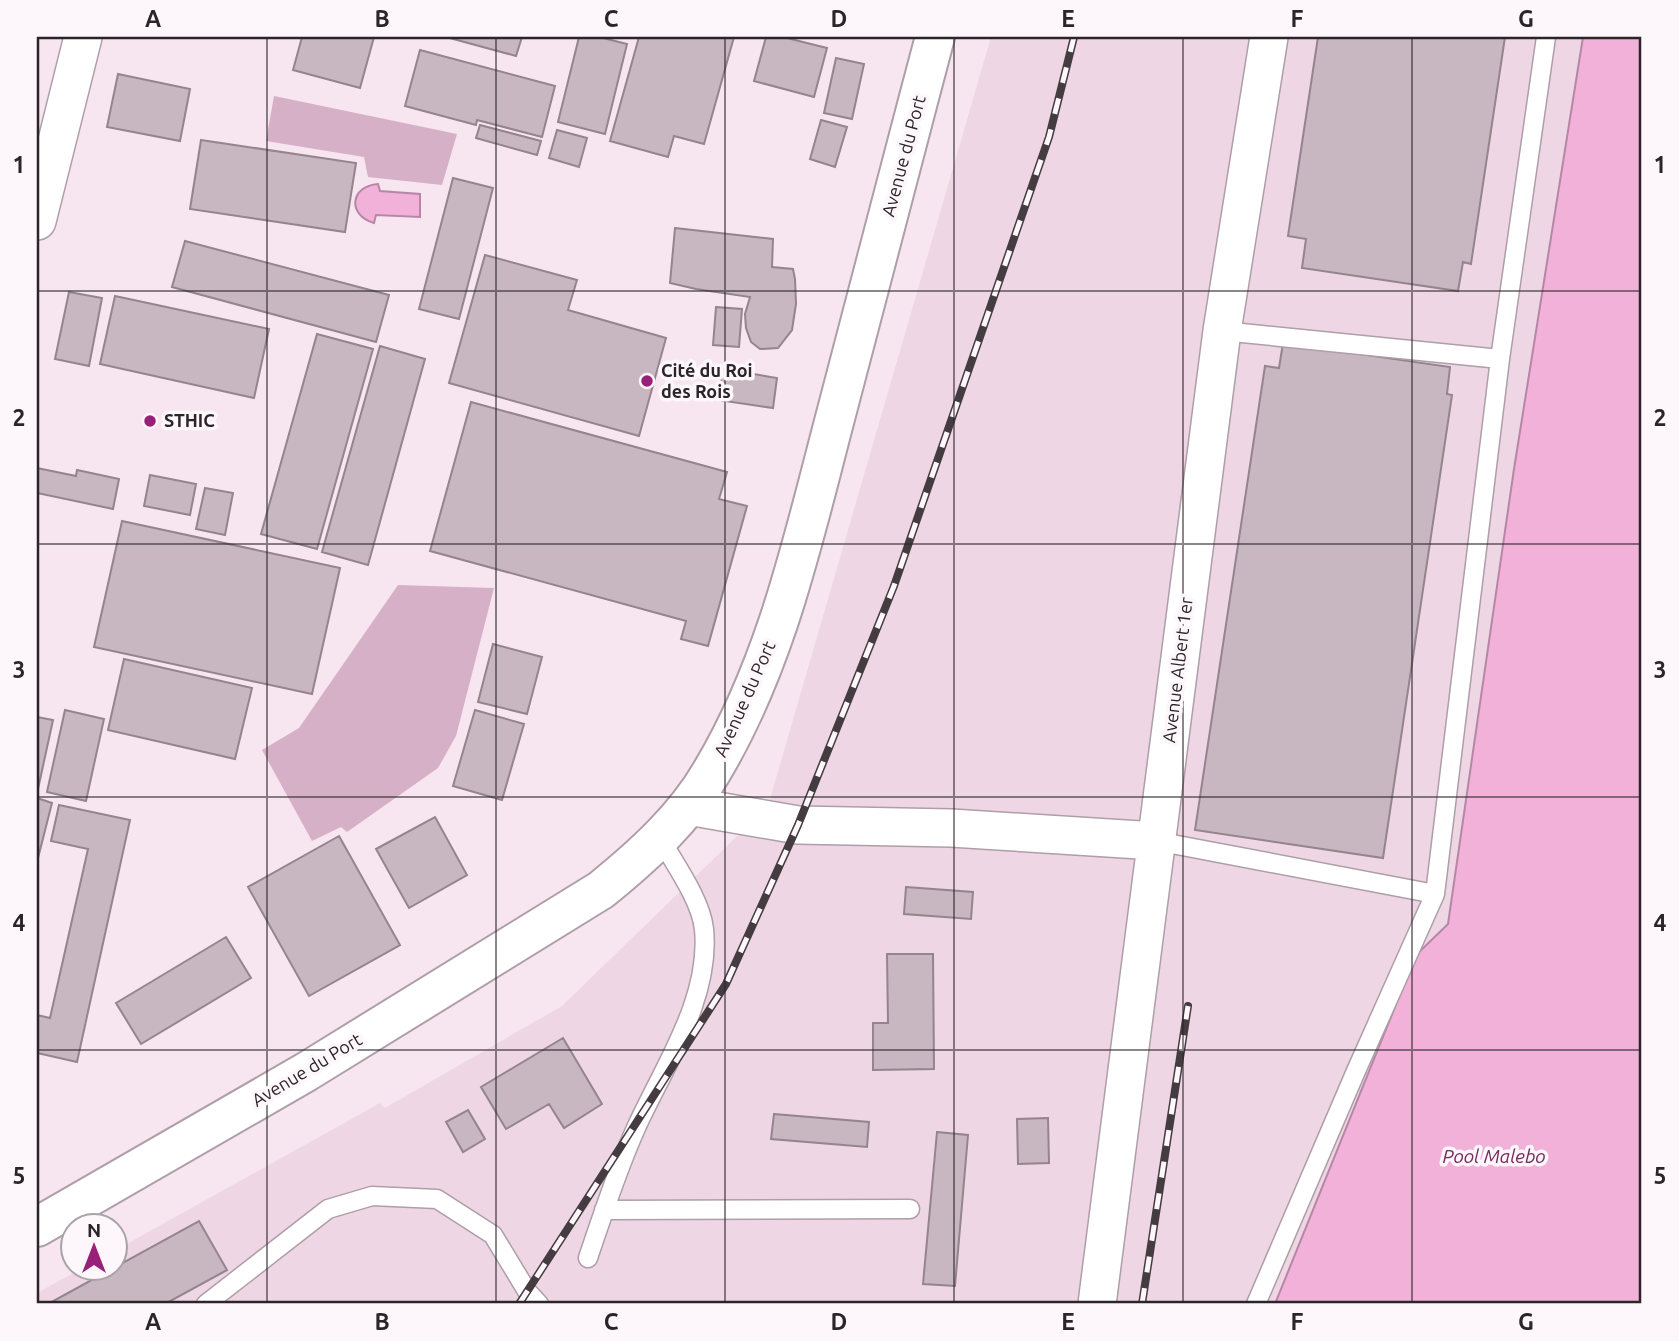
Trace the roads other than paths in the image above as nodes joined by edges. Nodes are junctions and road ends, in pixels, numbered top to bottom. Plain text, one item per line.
1 (83, 37) edge
2 (934, 37) edge
3 (1269, 37) edge
4 (1546, 37) edge
5 (37, 221) edge
6 (1222, 331) junction
7 (1500, 359) junction
8 (688, 806) junction
9 (660, 838) junction
10 (1156, 841) junction
11 (1435, 894) junction
12 (910, 1209) dead end
13 (604, 1210) junction
14 (37, 1227) edge
15 (588, 1258) dead end
16 (206, 1304) edge
17 (539, 1304) edge
18 (1097, 1304) edge
19 (1256, 1304) edge

1 - 5 street
2 - 8 main road, Avenue du Port
3 - 6 street, Avenue Albert 1er
4 - 7 lane
6 - 7 lane
6 - 10 street, Avenue Albert 1er
7 - 11 lane
8 - 9 main road, Avenue du Port
8 - 10 street
9 - 13 lane
9 - 14 main road, Avenue du Port
10 - 11 lane
10 - 18 street, Avenue Albert 1er
11 - 19 lane
12 - 13 lane
13 - 15 lane
16 - 17 lane

